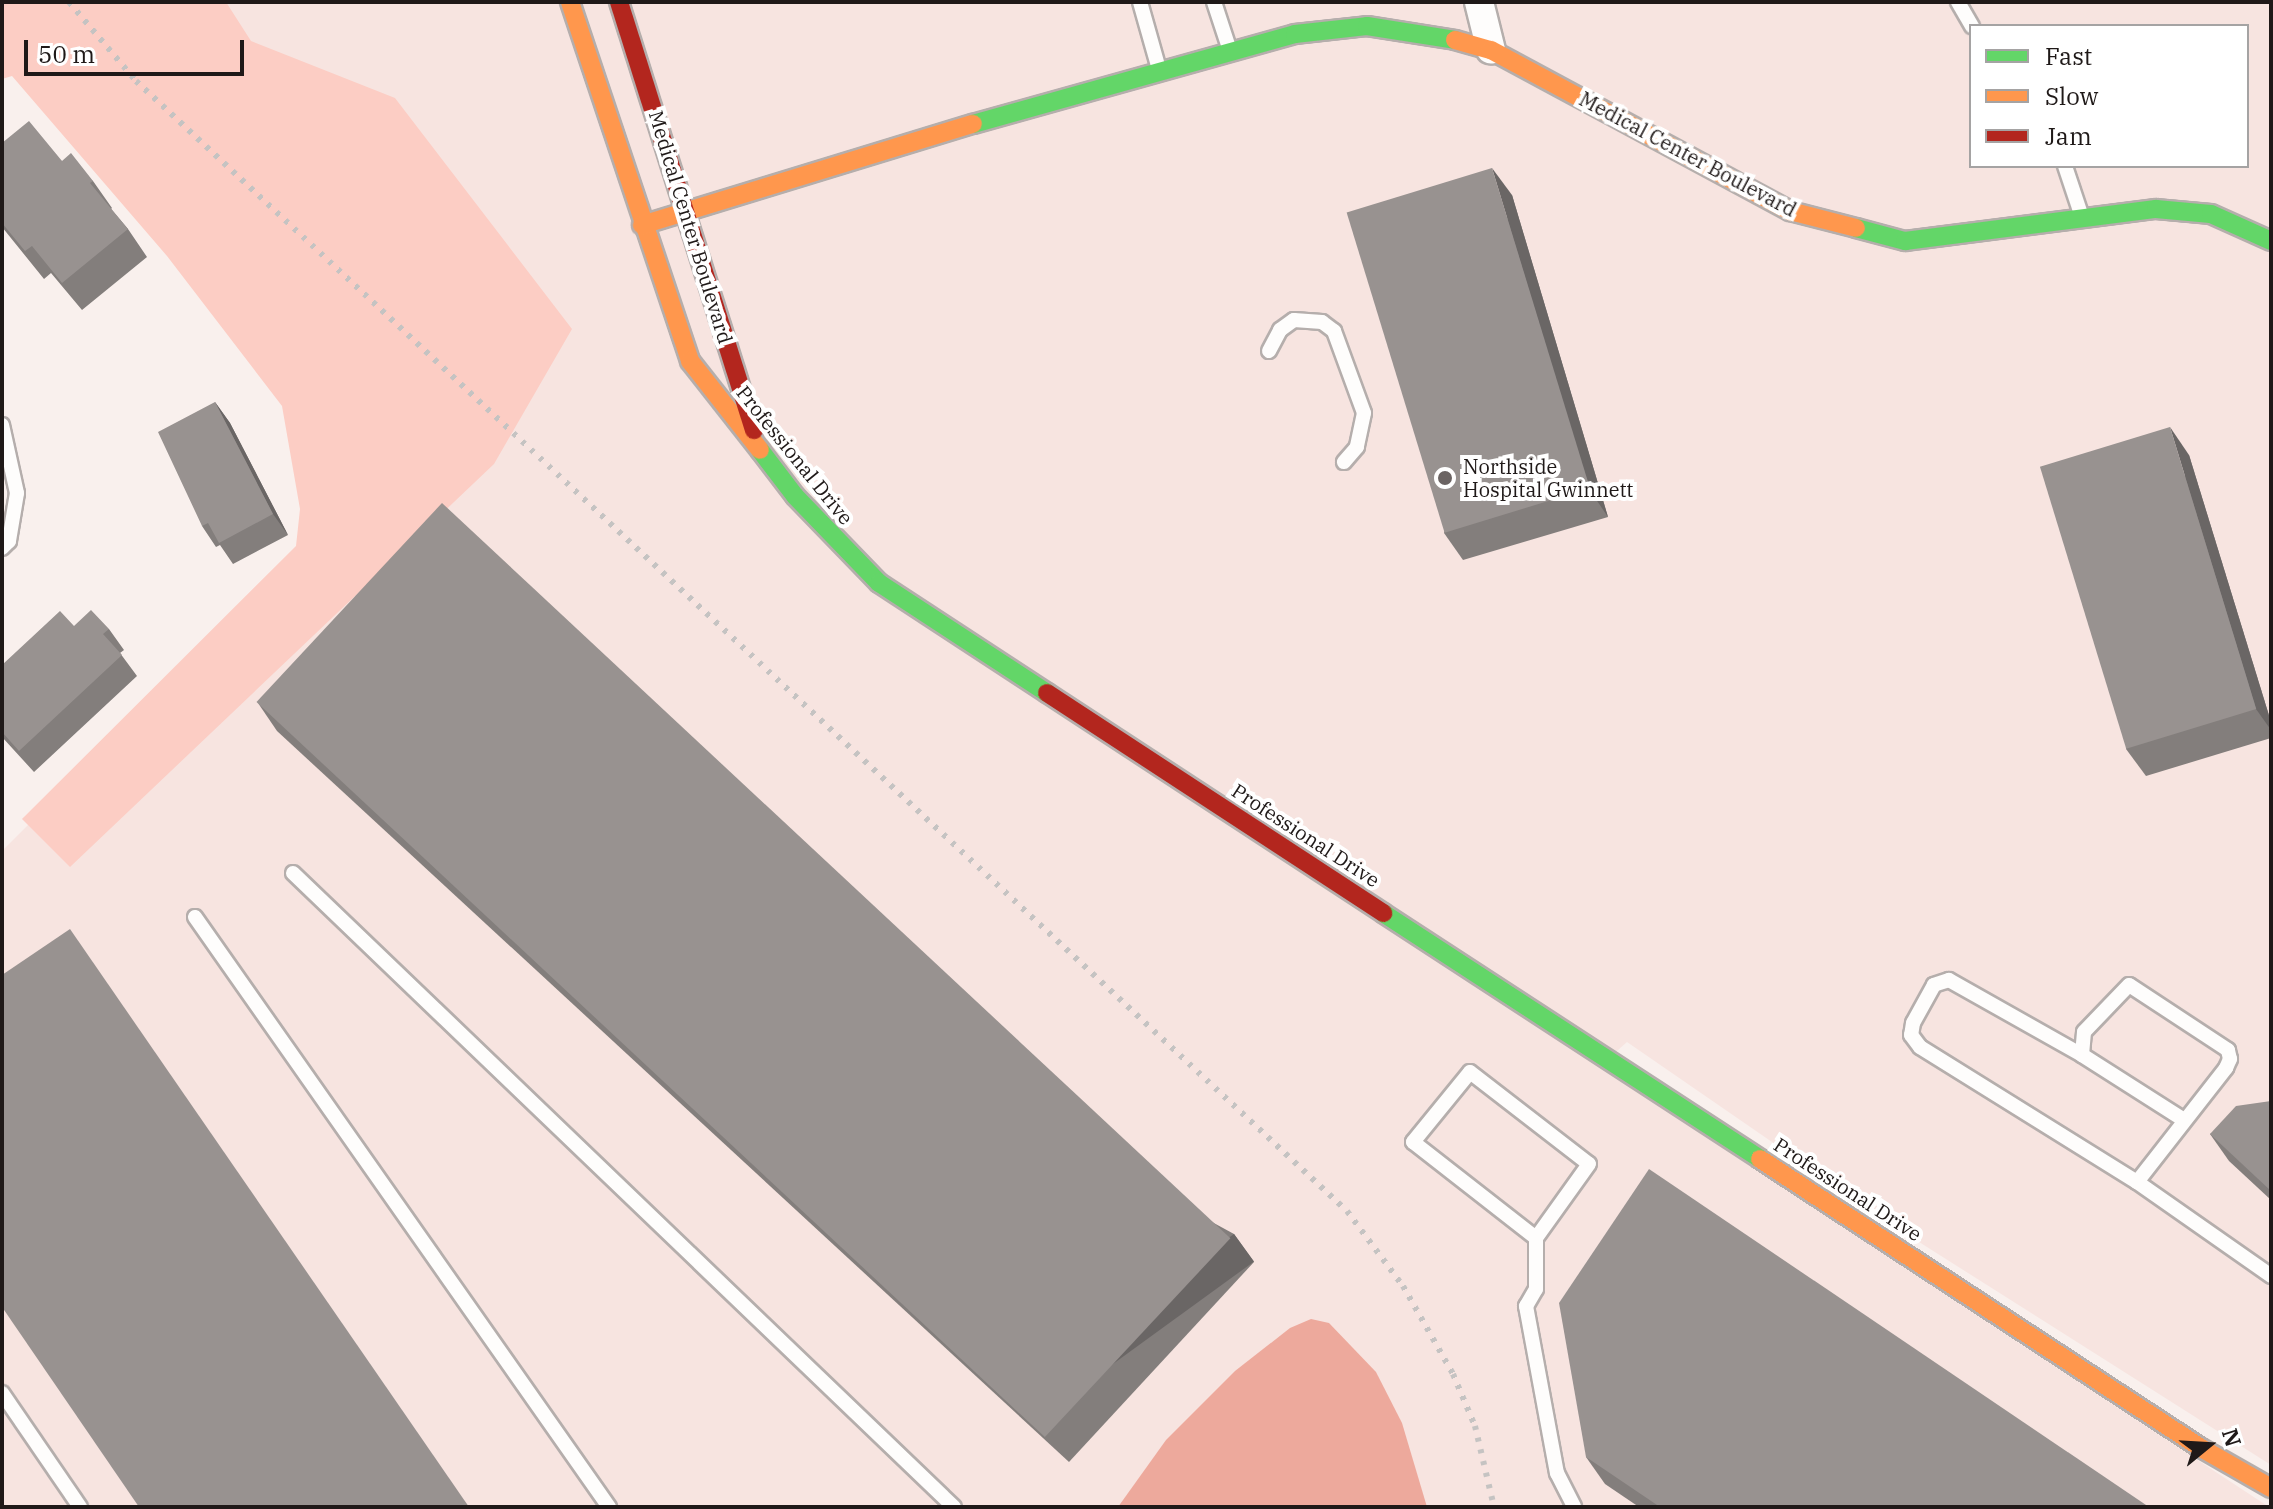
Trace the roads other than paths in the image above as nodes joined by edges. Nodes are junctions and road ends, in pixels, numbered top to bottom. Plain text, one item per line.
1 (570, 2) edge
2 (619, 2) edge
3 (1140, 2) edge
4 (1214, 2) edge
5 (1479, 2) edge
6 (1958, 2) edge
7 (1971, 24) edge
8 (1491, 50) junction
9 (1230, 51) junction
10 (1161, 73) junction
11 (2066, 168) edge
12 (687, 214) junction
13 (2082, 217) junction
14 (642, 225) junction
15 (2271, 241) edge
16 (1269, 351) dead end
17 (2, 425) edge
18 (761, 452) junction
19 (1344, 462) dead end
20 (2, 548) edge
21 (293, 873) dead end
22 (195, 917) dead end
23 (2082, 1055) junction
24 (2184, 1120) junction
25 (2137, 1182) junction
26 (1536, 1238) junction
27 (2271, 1276) edge
28 (2, 1393) edge
29 (2271, 1488) edge
30 (80, 1507) edge
31 (609, 1507) edge
32 (954, 1507) edge
33 (1574, 1507) edge

1 - 14 street, Professional Drive
2 - 12 street, Medical Center Boulevard
3 - 10 lane
4 - 9 lane
5 - 8 street
6 - 7 lane
8 - 9 street, Medical Center Boulevard
8 - 13 street, Medical Center Boulevard
9 - 10 street, Medical Center Boulevard
10 - 12 street, Medical Center Boulevard
11 - 13 lane
12 - 14 street, Medical Center Boulevard
12 - 18 street, Medical Center Boulevard
13 - 15 street, Medical Center Boulevard
14 - 18 street, Professional Drive
16 - 19 lane
17 - 20 lane
18 - 29 street, Professional Drive
21 - 32 lane
22 - 31 lane
23 - 24 lane
23 - 24 lane
23 - 25 lane
24 - 25 lane
25 - 27 lane
26 - 26 lane
26 - 33 lane
28 - 30 lane

